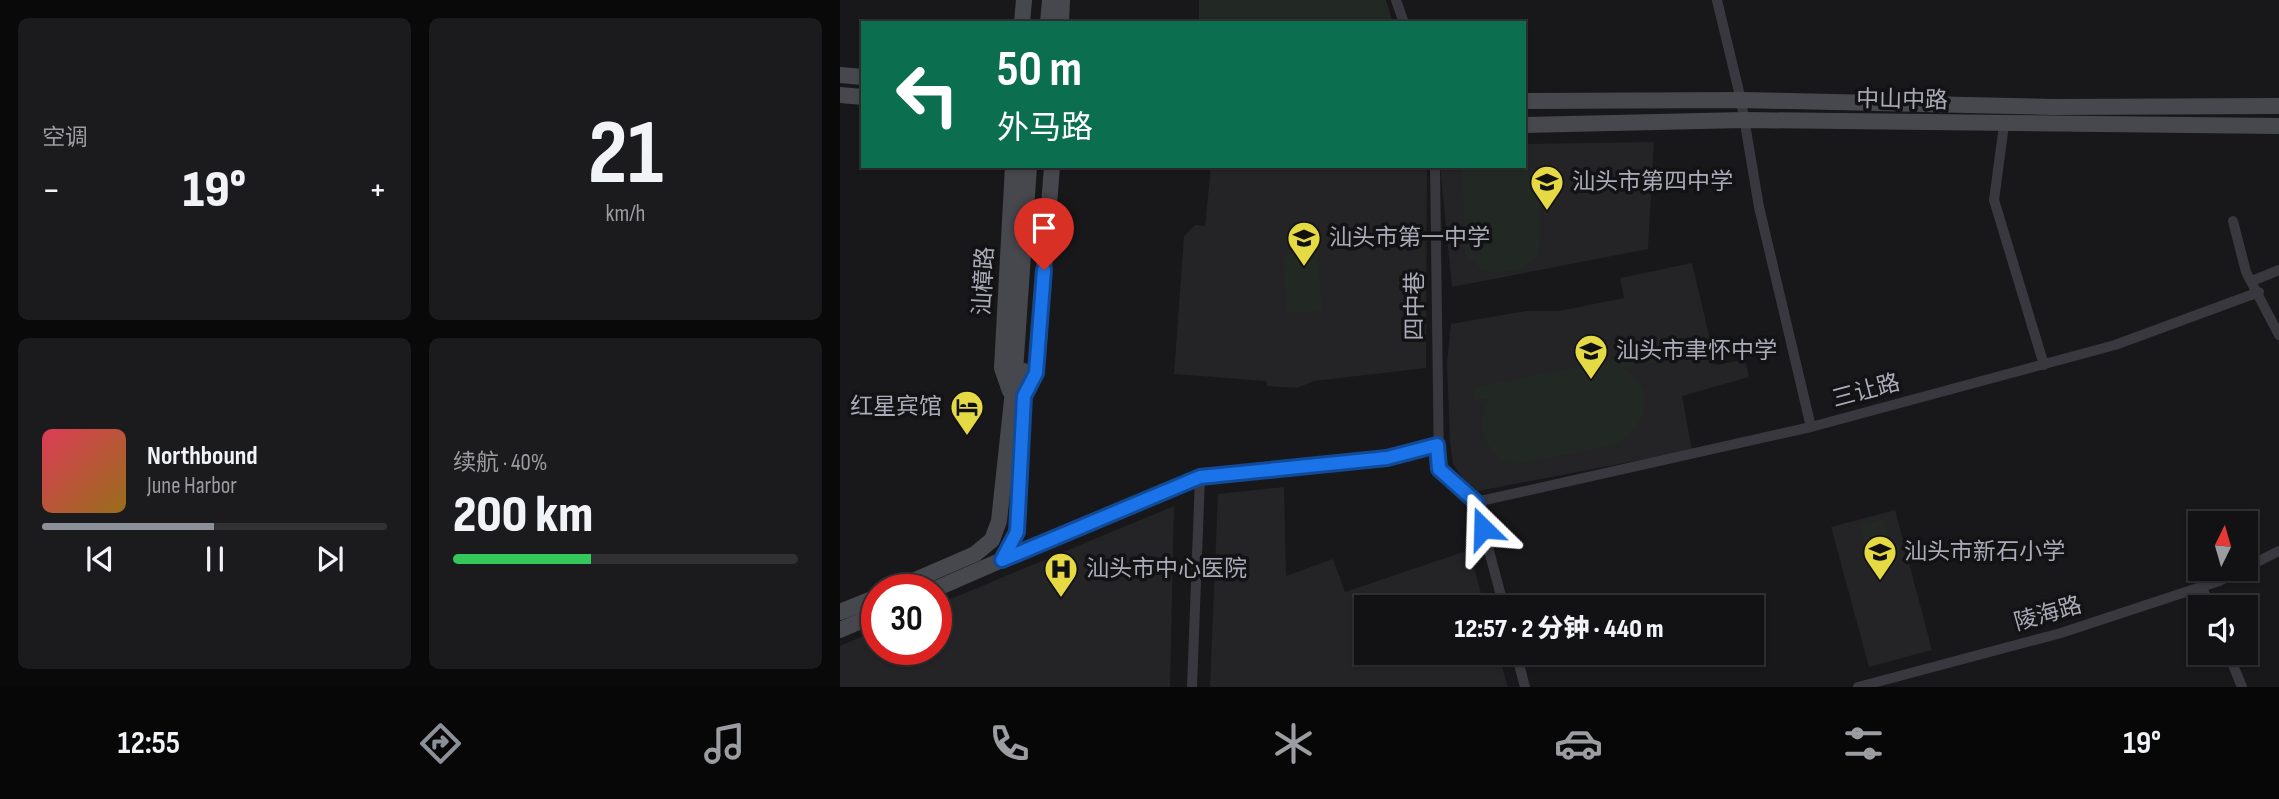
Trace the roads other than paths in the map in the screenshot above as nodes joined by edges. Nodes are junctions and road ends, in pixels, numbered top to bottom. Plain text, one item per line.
1 (1024, 0) edge
2 (1040, 0) edge
3 (1050, 0) edge
4 (1062, 0) edge
5 (1396, 0) edge
6 (1717, 0) edge
7 (1022, 21) edge
8 (1038, 21) edge
9 (1048, 21) edge
10 (1061, 21) edge
11 (1403, 21) edge
12 (840, 75) edge
13 (861, 77) edge
14 (840, 95) edge
15 (861, 97) edge
16 (1741, 100) junction
17 (1526, 101) edge
18 (2279, 106) edge
19 (1745, 120) junction
20 (1526, 125) edge
21 (2004, 125) junction
22 (2279, 126) edge
23 (1013, 168) edge
24 (1029, 168) edge
25 (1038, 168) edge
26 (1052, 168) edge
27 (1435, 168) edge
28 (2233, 222) dead end
29 (2279, 270) edge
30 (2252, 281) junction
31 (2259, 292) junction
32 (2279, 335) edge
33 (2044, 365) junction
34 (1020, 372) junction
35 (1018, 396) junction
36 (1811, 427) junction
37 (1437, 445) junction
38 (1200, 477) junction
39 (1476, 502) junction
40 (2279, 551) edge
41 (1002, 560) junction
42 (2258, 562) edge
43 (929, 574) edge
44 (2216, 581) edge
45 (952, 582) edge
46 (2202, 587) junction
47 (1501, 595) edge
48 (2205, 595) edge
49 (861, 603) edge
50 (840, 612) edge
51 (861, 621) edge
52 (840, 630) edge
53 (1519, 665) edge
54 (2233, 665) edge
55 (1192, 687) edge
56 (1525, 687) edge
57 (1858, 687) edge
58 (2242, 687) edge

1 - 7 street
2 - 8 street
3 - 9 street
4 - 10 street
5 - 11 street
6 - 16 street
12 - 13 street
14 - 15 street
16 - 17 street, 中山中路
16 - 18 street, 中山中路
16 - 19 street
19 - 20 street, 中山中路
19 - 21 street, 中山中路
19 - 36 street
21 - 22 street, 中山中路
21 - 33 street
23 - 35 street, 汕樟路
24 - 34 street, 汕樟路
25 - 34 street, 汕樟路
26 - 35 street, 汕樟路
27 - 37 street, 四中巷
28 - 30 street
29 - 30 street
30 - 31 street
31 - 32 street
31 - 33 street, 三让路
33 - 36 street, 三让路
34 - 35 street, 汕樟路
35 - 41 street, 汕樟路
35 - 43 street, 汕樟路
36 - 39 street, 三让路
37 - 38 street
37 - 39 street, 四中巷
38 - 41 street
38 - 55 street
39 - 47 street
40 - 42 street, 陵海路
41 - 45 street
44 - 46 street, 陵海路
46 - 48 street
46 - 57 street, 陵海路
49 - 50 street
51 - 52 street
53 - 56 street
54 - 58 street

